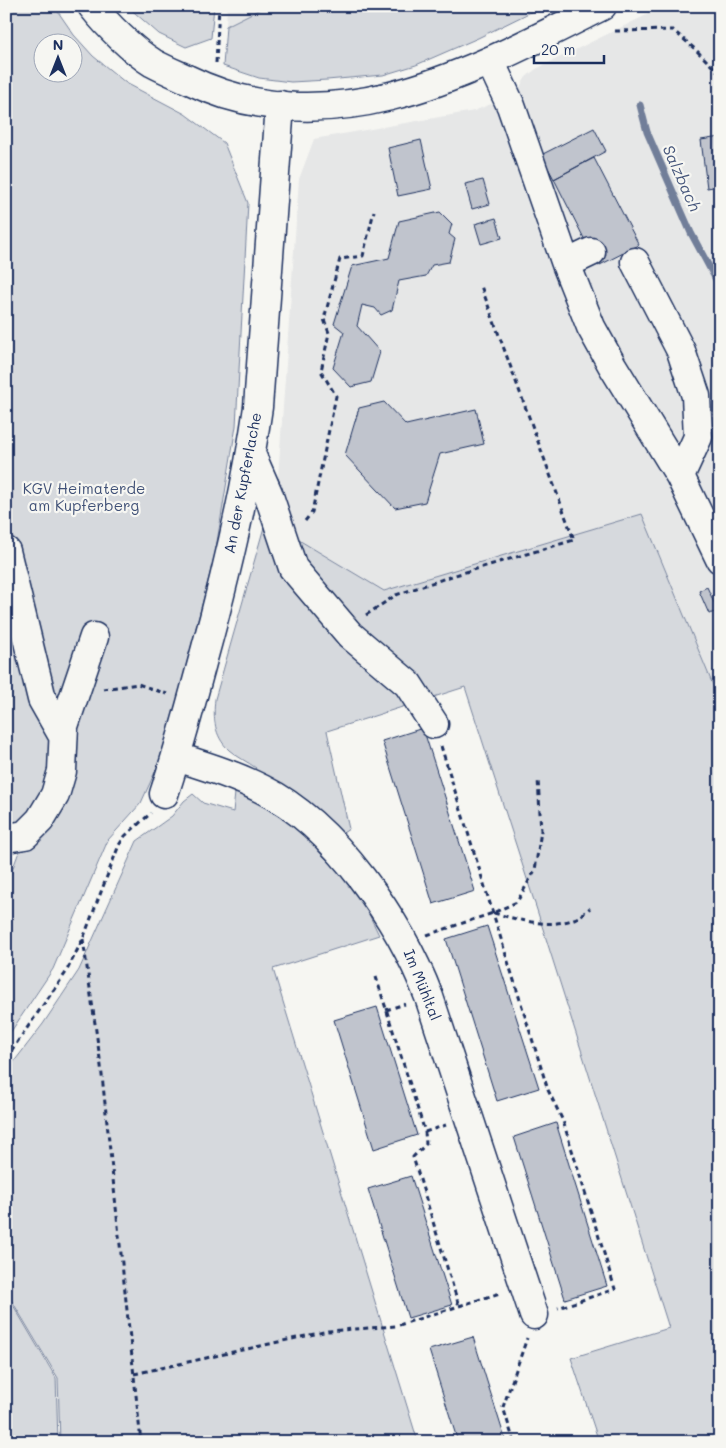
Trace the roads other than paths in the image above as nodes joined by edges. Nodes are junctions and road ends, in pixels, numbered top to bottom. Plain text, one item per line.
1 (92, 6) edge
2 (602, 6) edge
3 (490, 61) junction
4 (280, 105) junction
5 (591, 252) dead end
6 (635, 262) dead end
7 (566, 264) junction
8 (251, 454) junction
9 (680, 476) junction
10 (6, 552) edge
11 (720, 559) edge
12 (94, 637) dead end
13 (434, 724) road end
14 (63, 736) junction
15 (176, 757) junction
16 (164, 794) road end
17 (6, 838) edge
18 (534, 1315) road end

1 - 4 street
2 - 3 street
3 - 4 street
3 - 7 street
4 - 8 street, An der Kupferlache
5 - 7 street
6 - 9 street
7 - 9 street
8 - 13 street
8 - 15 street, An der Kupferlache
9 - 11 street
10 - 14 street
12 - 14 street
14 - 17 street
15 - 16 street, An der Kupferlache
15 - 18 street, Im Mühltal

